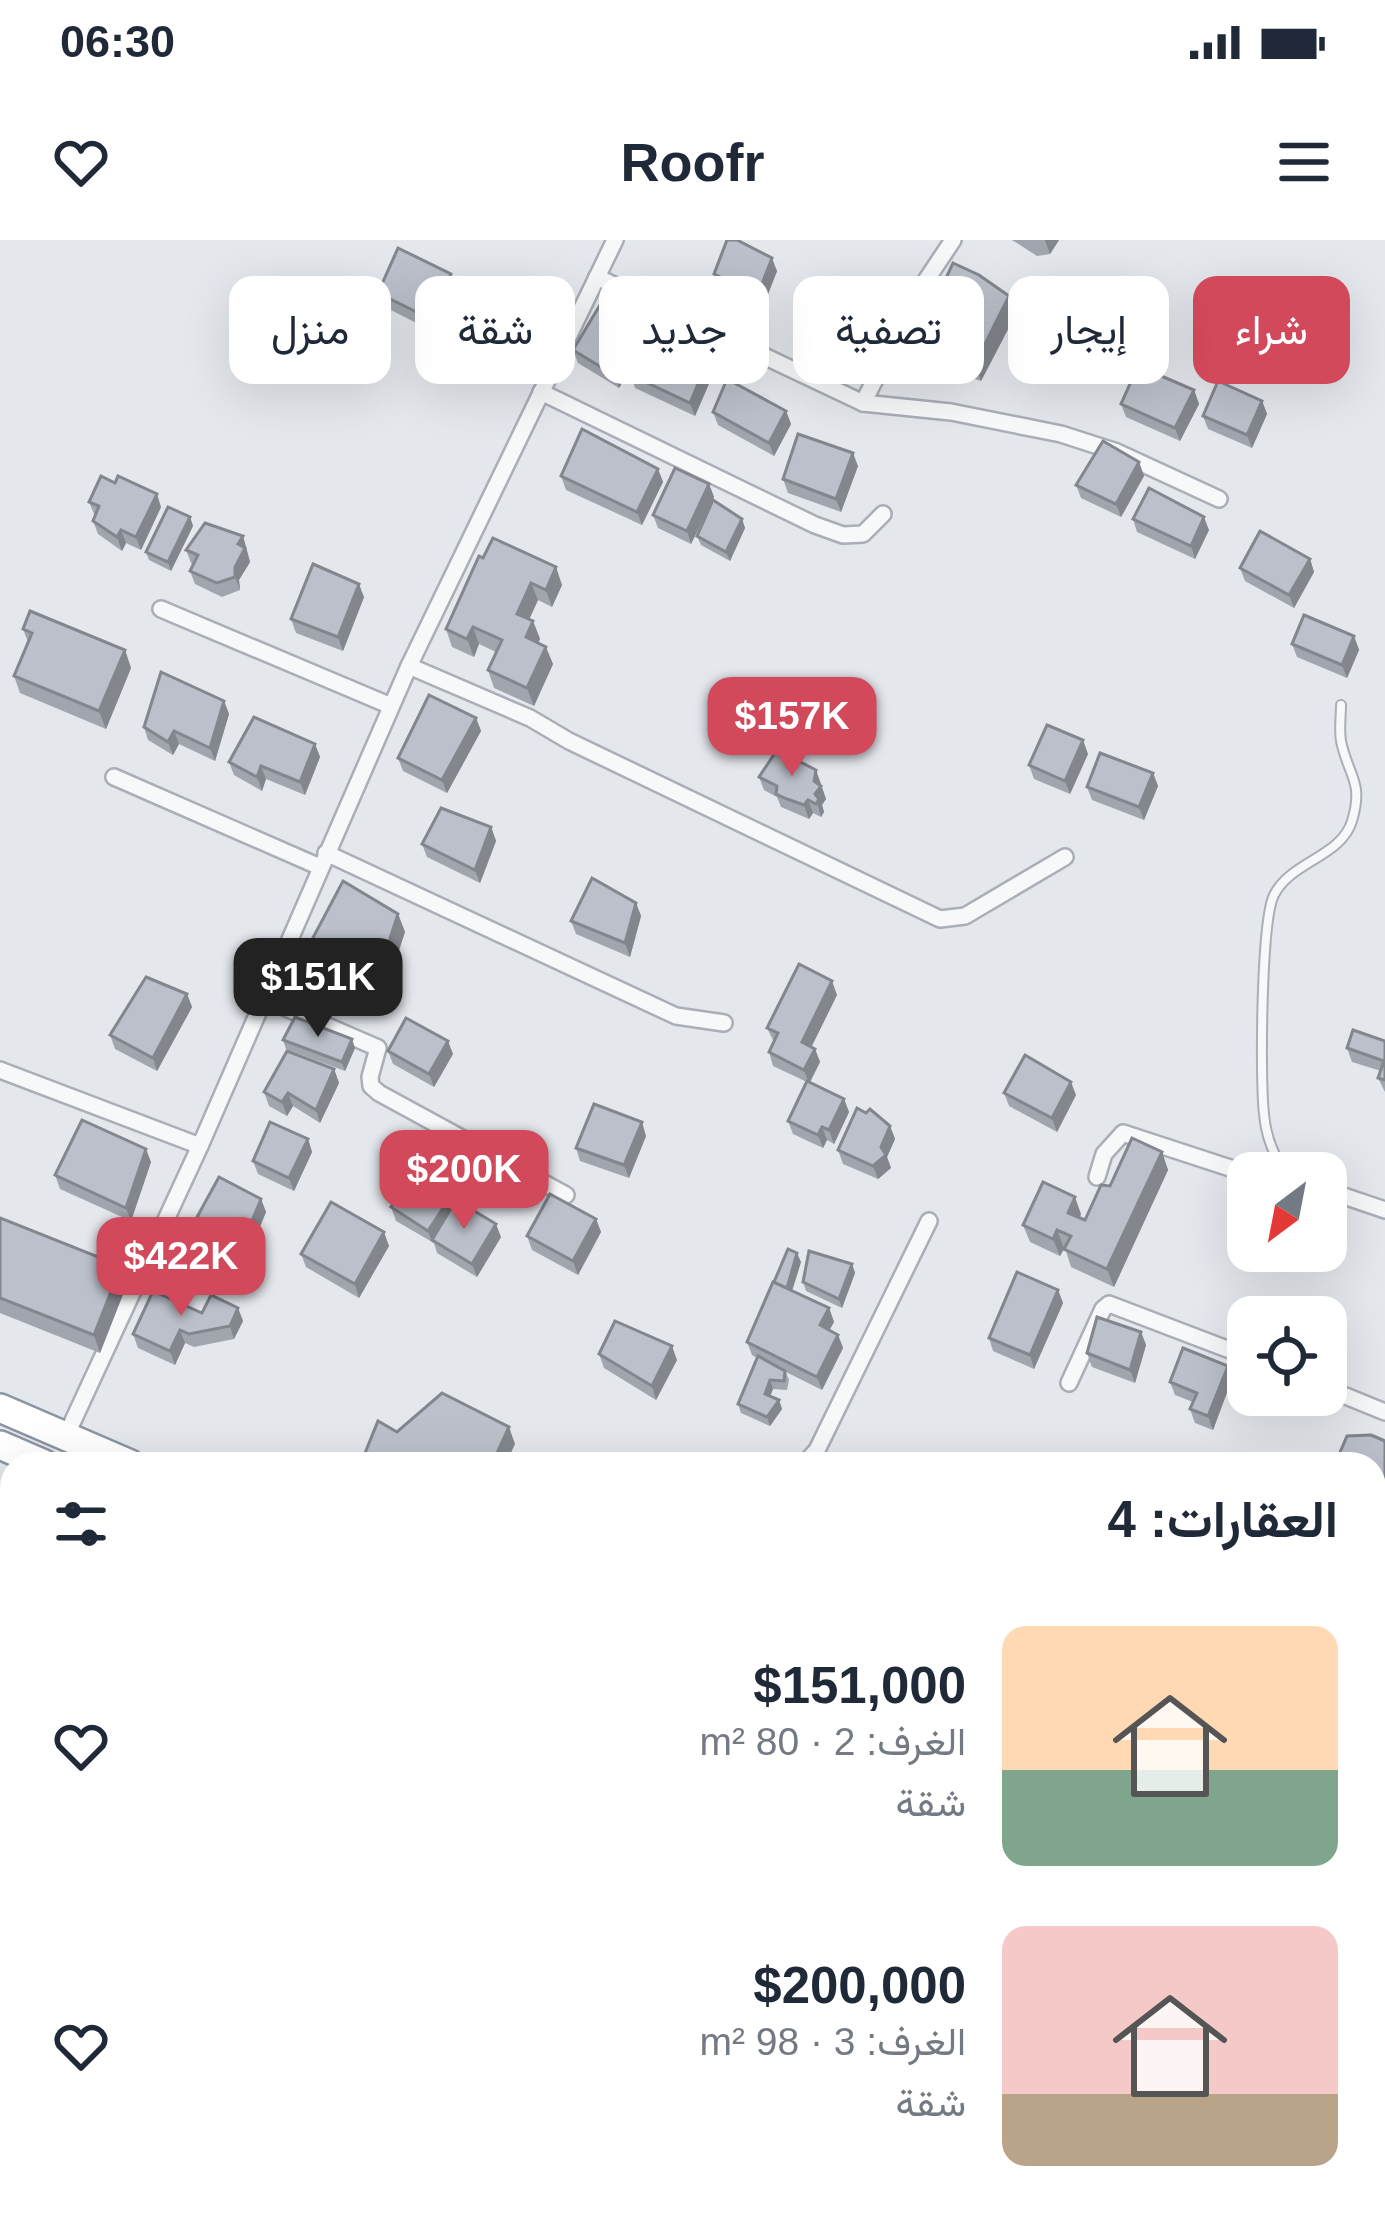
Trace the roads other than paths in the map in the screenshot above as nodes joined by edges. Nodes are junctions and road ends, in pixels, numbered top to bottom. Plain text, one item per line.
1 (615, 240) edge
2 (953, 240) edge
3 (597, 277) junction
4 (542, 392) junction
5 (863, 403) junction
6 (1219, 499) dead end
7 (883, 514) dead end
8 (161, 609) dead end
9 (409, 665) junction
10 (1341, 705) dead end
11 (391, 706) junction
12 (114, 777) dead end
13 (1064, 857) dead end
14 (323, 860) junction
15 (263, 998) junction
16 (724, 1023) dead end
17 (0, 1070) edge
18 (200, 1146) junction
19 (1273, 1152) edge
20 (1227, 1167) edge
21 (1097, 1177) dead end
22 (566, 1195) dead end
23 (1347, 1197) edge
24 (1385, 1210) edge
25 (928, 1221) dead end
26 (1227, 1350) edge
27 (1069, 1383) dead end
28 (1347, 1397) edge
29 (0, 1408) edge
30 (1385, 1412) edge
31 (66, 1436) junction
32 (103, 1452) edge
33 (815, 1452) edge

1 - 3 street
2 - 5 street
3 - 4 street
3 - 5 street
4 - 7 street
4 - 9 street
5 - 6 street
8 - 11 street
9 - 11 street
9 - 13 street
10 - 19 lane
11 - 14 street
12 - 14 street
14 - 15 street
14 - 16 street
15 - 18 street
15 - 22 street
17 - 18 street
18 - 31 street
20 - 21 street
23 - 24 street
25 - 33 street
26 - 27 street
28 - 30 street
29 - 31 highway
31 - 32 highway

